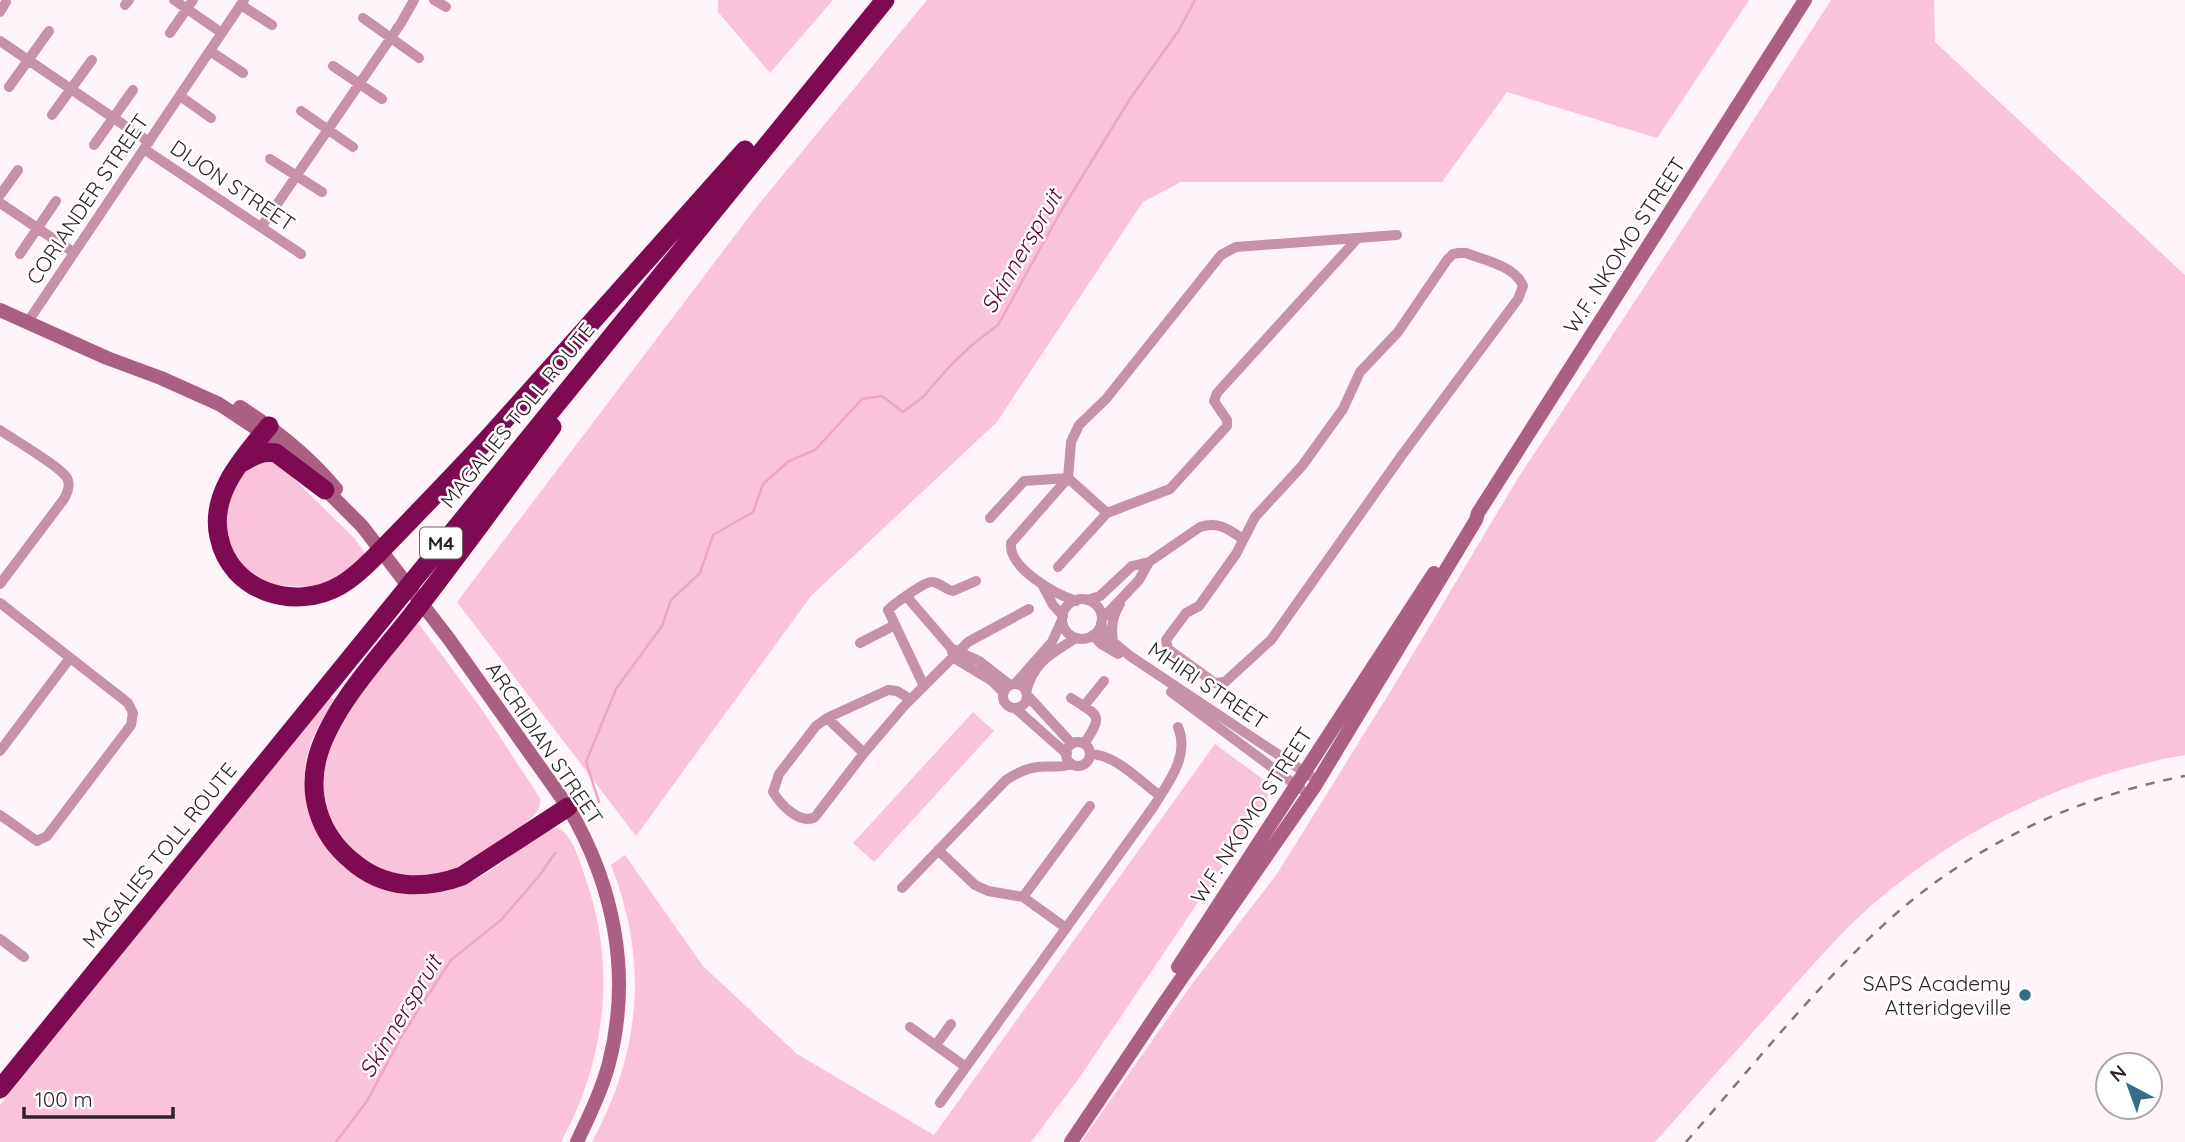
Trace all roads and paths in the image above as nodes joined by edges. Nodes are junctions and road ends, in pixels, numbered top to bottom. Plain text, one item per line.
1 (174, 0) edge
2 (414, 0) edge
3 (434, 0) edge
4 (872, 0) edge
5 (885, 0) edge
6 (1805, 0) edge
7 (243, 3) edge
8 (190, 4) edge
9 (446, 7) dead end
10 (363, 18) dead end
11 (271, 25) dead end
12 (49, 31) dead end
13 (170, 33) dead end
14 (222, 33) junction
15 (391, 37) junction
16 (0, 41) edge
17 (210, 51) junction
18 (419, 58) dead end
19 (28, 60) junction
20 (92, 60) dead end
21 (333, 66) dead end
22 (243, 73) dead end
23 (359, 82) junction
24 (9, 87) dead end
25 (71, 89) junction
26 (133, 90) dead end
27 (180, 96) junction
28 (383, 99) dead end
29 (789, 109) junction
30 (301, 111) dead end
31 (52, 115) dead end
32 (113, 118) junction
33 (211, 118) dead end
34 (327, 129) junction
35 (94, 145) dead end
36 (146, 146) junction
37 (353, 147) dead end
38 (270, 159) dead end
39 (18, 170) dead end
40 (296, 174) junction
41 (322, 192) dead end
42 (0, 195) edge
43 (56, 201) dead end
44 (0, 203) edge
45 (262, 226) junction
46 (38, 229) junction
47 (1397, 235) dead end
48 (1357, 239) junction
49 (73, 252) junction
50 (20, 254) dead end
51 (301, 254) dead end
52 (0, 310) edge
53 (27, 323) junction
54 (266, 429) junction
55 (1, 432) edge
56 (240, 464) junction
57 (1068, 478) junction
58 (325, 490) junction
59 (1107, 513) junction
60 (1478, 513) junction
61 (990, 518) dead end
62 (359, 522) junction
63 (1243, 539) junction
64 (1149, 562) junction
65 (1058, 568) dead end
66 (976, 581) dead end
67 (0, 584) edge
68 (1042, 584) junction
69 (1127, 593) junction
70 (907, 597) junction
71 (1081, 600) junction
72 (0, 603) edge
73 (1028, 609) dead end
74 (1062, 618) junction
75 (1101, 621) junction
76 (895, 625) junction
77 (1093, 635) junction
78 (1076, 638) junction
79 (1112, 642) junction
80 (860, 643) dead end
81 (955, 652) junction
82 (70, 658) junction
83 (1104, 681) dead end
84 (924, 686) junction
85 (1009, 687) junction
86 (1027, 694) junction
87 (1071, 698) dead end
88 (910, 699) junction
89 (1084, 706) junction
90 (1015, 708) junction
91 (827, 718) junction
92 (1049, 719) junction
93 (1178, 727) dead end
94 (1040, 730) junction
95 (0, 751) edge
96 (1077, 752) junction
97 (864, 753) junction
98 (1299, 778) junction
99 (1318, 781) junction
100 (1309, 795) junction
101 (1160, 796) junction
102 (1090, 806) dead end
103 (568, 807) junction
104 (0, 815) edge
105 (938, 850) junction
106 (902, 888) dead end
107 (1023, 897) junction
108 (1066, 928) junction
109 (0, 939) edge
110 (24, 957) dead end
111 (951, 1024) dead end
112 (910, 1027) dead end
113 (936, 1045) junction
114 (967, 1067) junction
115 (0, 1073) edge
116 (0, 1089) edge
117 (940, 1103) dead end
118 (578, 1142) edge
119 (1063, 1142) edge
120 (1071, 1142) edge

1 - 8 street
2 - 15 street
3 - 9 street
4 - 29 highway, MAGALIES TOLL ROUTE / M4
5 - 29 highway, MAGALIES TOLL ROUTE / M4
6 - 60 main road, W.F. NKOMO STREET
7 - 11 street, CORIANDER STREET
7 - 14 street, CORIANDER STREET
8 - 13 street
8 - 14 street
10 - 15 street
12 - 19 street
14 - 17 street, CORIANDER STREET
15 - 18 street
15 - 23 street
16 - 19 street, DIJON STREET
17 - 22 street
17 - 27 street, CORIANDER STREET
19 - 24 street
19 - 25 street, DIJON STREET
20 - 25 street
21 - 23 street
23 - 28 street
23 - 34 street
25 - 31 street
25 - 32 street, DIJON STREET
26 - 32 street
27 - 33 street
27 - 36 street, CORIANDER STREET
29 - 56 highway
29 - 103 highway
29 - 115 highway, MAGALIES TOLL ROUTE / M4
29 - 116 highway, MAGALIES TOLL ROUTE / M4
30 - 34 street
32 - 35 street
32 - 36 street, DIJON STREET
34 - 37 street
34 - 40 street
36 - 45 street, DIJON STREET
36 - 49 street, CORIANDER STREET
38 - 40 street
39 - 42 street
40 - 41 street
40 - 45 street
43 - 46 street
44 - 46 street
45 - 51 street, DIJON STREET
46 - 49 street
46 - 50 street
47 - 48 street
48 - 57 street
48 - 59 street
49 - 53 street, CORIANDER STREET
52 - 53 main road, ARCRIDIAN STREET
53 - 54 main road, ARCRIDIAN STREET
54 - 56 highway
54 - 58 main road, ARCRIDIAN STREET
54 - 62 main road, ARCRIDIAN STREET
55 - 67 street
56 - 58 highway
57 - 59 street
57 - 61 street
57 - 68 street
58 - 62 main road, ARCRIDIAN STREET
59 - 65 street
60 - 98 main road, W.F. NKOMO STREET
60 - 99 main road, W.F. NKOMO STREET
62 - 103 main road, ARCRIDIAN STREET
63 - 63 street
63 - 64 street
64 - 69 street
64 - 71 street
66 - 70 street
68 - 71 street
68 - 74 street
69 - 75 street
69 - 79 street
70 - 76 street
70 - 81 street
71 - 74 street
71 - 75 street
72 - 82 street
73 - 81 street
74 - 78 street
74 - 85 street
75 - 77 street
75 - 79 street, MHIRI STREET
76 - 80 street
76 - 84 street
77 - 78 street
77 - 98 street, MHIRI STREET
78 - 86 street
79 - 98 street, MHIRI STREET
81 - 84 street
81 - 85 street
82 - 95 street
82 - 104 street
83 - 89 street
84 - 88 street
85 - 86 street
85 - 90 street
86 - 90 street
86 - 92 street
87 - 89 street
88 - 91 street
88 - 97 street
89 - 96 street
90 - 94 street
91 - 97 street
91 - 97 street
92 - 94 street
92 - 96 street
93 - 101 street
94 - 96 street
96 - 101 street
96 - 105 street
98 - 99 street
98 - 100 street
98 - 119 main road, W.F. NKOMO STREET
99 - 100 main road, W.F. NKOMO STREET
100 - 120 main road, W.F. NKOMO STREET
101 - 108 street
102 - 107 street
103 - 118 main road, ARCRIDIAN STREET
105 - 106 street
105 - 107 street
107 - 108 street
108 - 114 street
109 - 110 street
111 - 113 street
112 - 113 street
113 - 114 street
114 - 117 street

